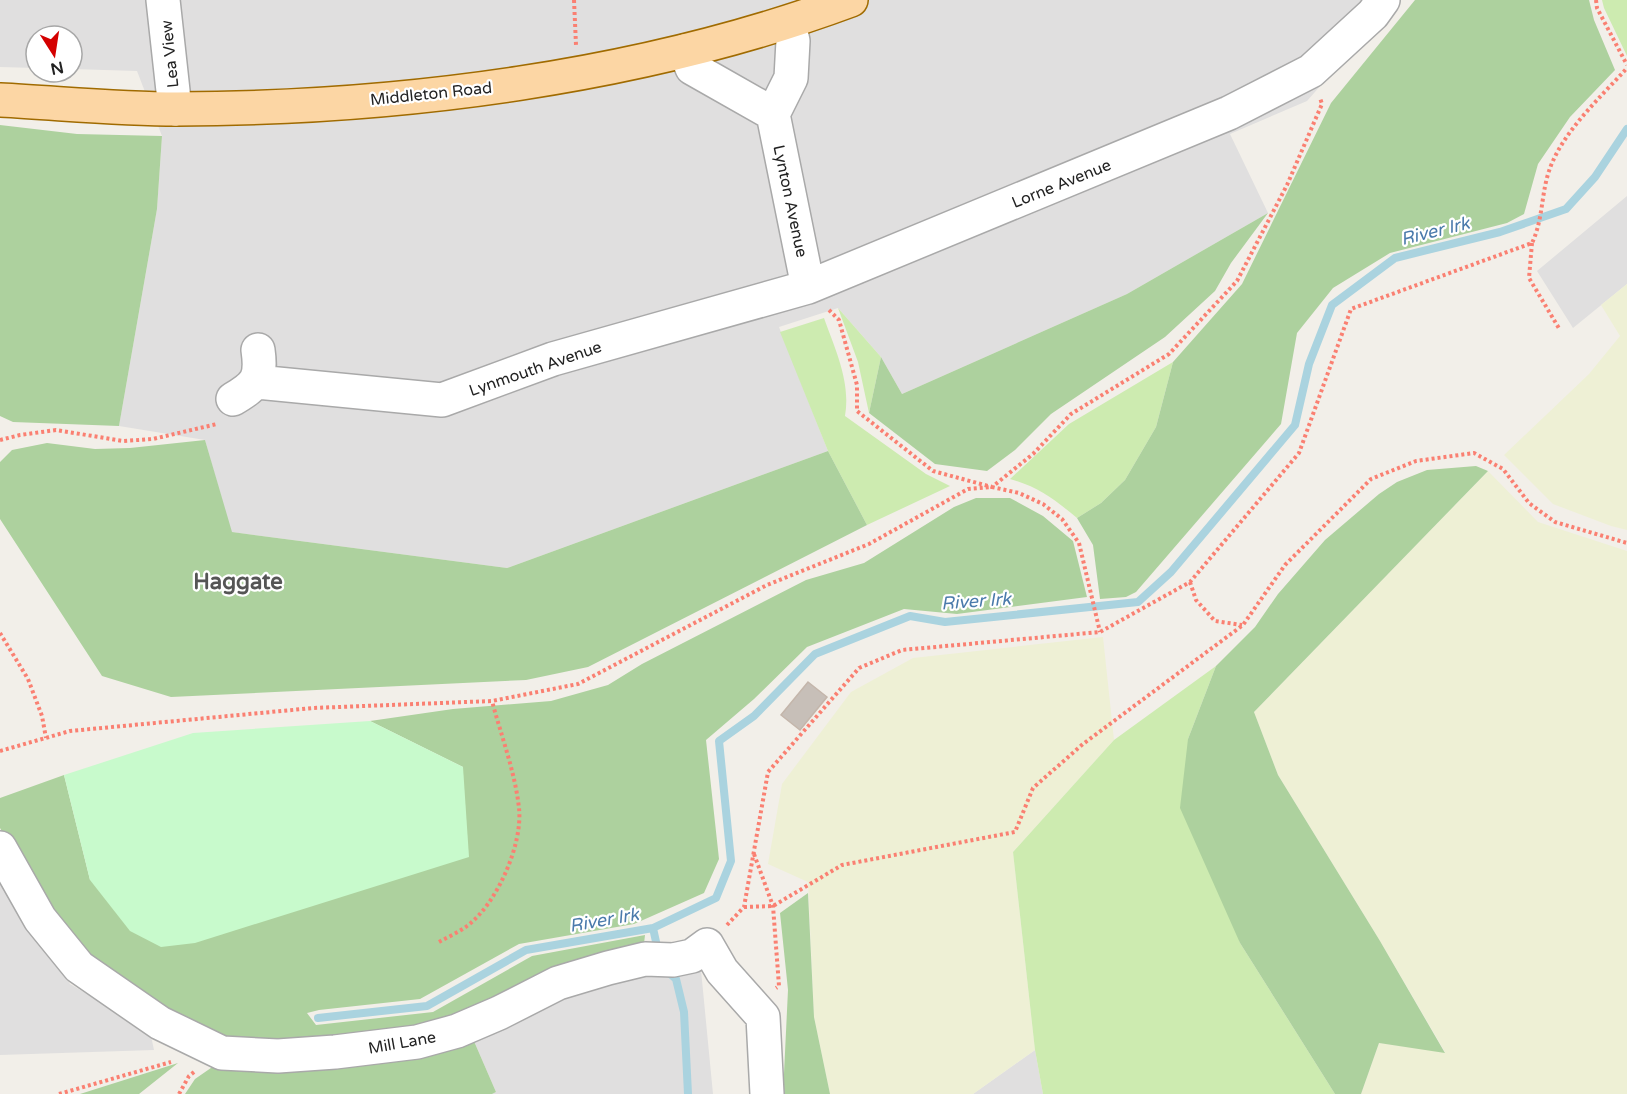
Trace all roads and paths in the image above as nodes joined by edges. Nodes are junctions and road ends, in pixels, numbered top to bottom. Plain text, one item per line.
1 (163, 0) edge
2 (574, 0) edge
3 (851, 0) edge
4 (1383, 0) edge
5 (1596, 0) edge
6 (789, 23) junction
7 (685, 51) junction
8 (1627, 66) edge
9 (1311, 71) junction
10 (577, 72) junction
11 (0, 100) edge
12 (175, 109) junction
13 (773, 114) junction
14 (1532, 243) junction
15 (808, 287) junction
16 (1560, 330) dead end
17 (249, 377) joint
18 (0, 440) edge
19 (992, 487) junction
20 (1627, 543) edge
21 (1190, 582) junction
22 (1243, 625) junction
23 (1100, 632) junction
24 (0, 633) edge
25 (492, 700) junction
26 (46, 738) junction
27 (0, 751) edge
28 (0, 848) edge
29 (754, 853) junction
30 (773, 906) junction
31 (744, 908) junction
32 (439, 942) dead end
33 (707, 945) junction
34 (755, 1008) junction
35 (172, 1062) dead end
36 (59, 1094) edge
37 (767, 1094) edge

1 - 12 street, Lea View
2 - 10 path
3 - 6 main road, Middleton Road
4 - 9 street, Lorne Avenue
5 - 8 path
6 - 7 main road, Middleton Road
6 - 13 street
7 - 10 main road, Middleton Road
7 - 13 street
8 - 14 path
9 - 15 street, Lorne Avenue
9 - 19 path
10 - 12 main road, Middleton Road
11 - 12 main road, Middleton Road
13 - 15 street, Lynton Avenue
14 - 16 path
14 - 21 path
15 - 17 street, Lynmouth Avenue
15 - 19 path
17 - 18 path
19 - 23 path
19 - 25 path
20 - 22 path
21 - 22 path
21 - 23 path
22 - 30 path
23 - 29 path
24 - 26 path
25 - 26 path
25 - 32 path
26 - 27 path
28 - 33 street, Mill Lane
29 - 30 path
29 - 31 path
30 - 31 path
30 - 34 path
31 - 33 path
33 - 34 street
34 - 37 street
35 - 36 path

